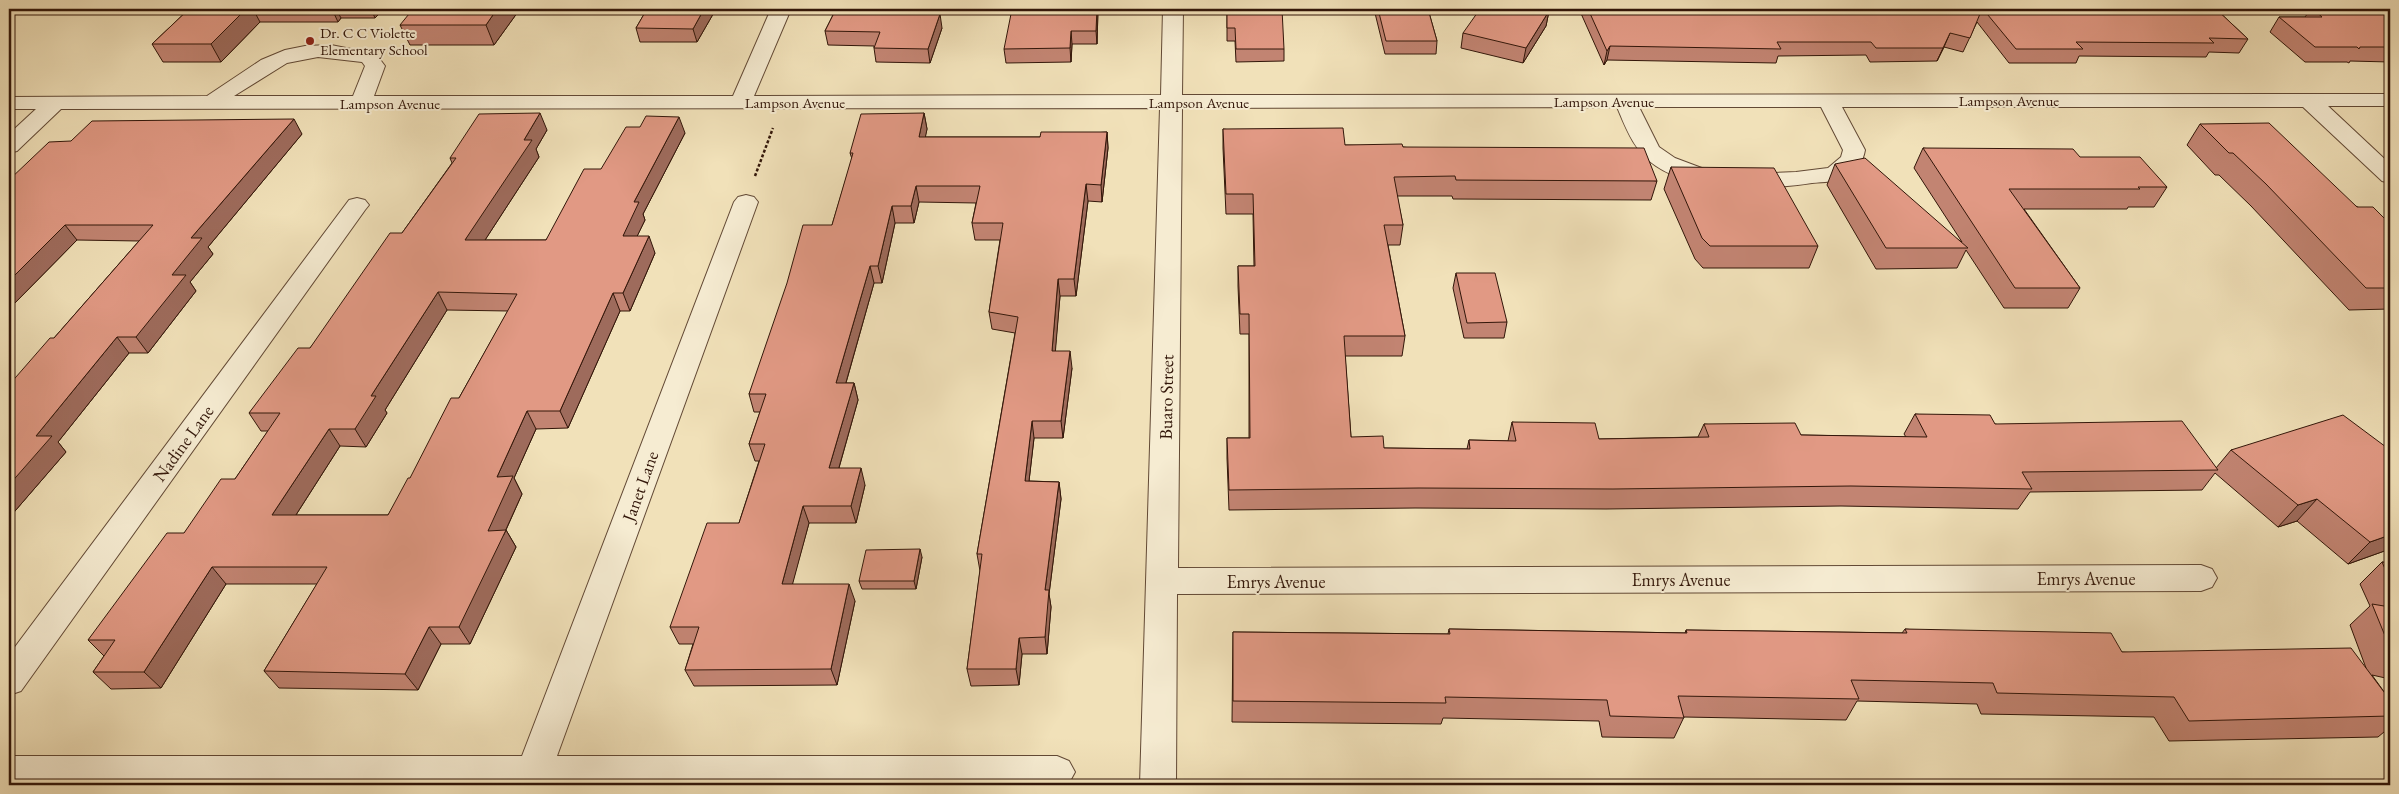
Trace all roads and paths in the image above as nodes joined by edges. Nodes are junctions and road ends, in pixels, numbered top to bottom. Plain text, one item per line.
1 (781, 9) edge
2 (1174, 9) edge
3 (2308, 100) junction
4 (2390, 100) edge
5 (1625, 101) junction
6 (1828, 101) junction
7 (741, 102) junction
8 (782, 102) junction
9 (1172, 102) junction
10 (9, 103) edge
11 (55, 103) junction
12 (211, 103) junction
13 (361, 103) junction
14 (9, 146) edge
15 (2390, 176) edge
16 (746, 202) joint
17 (357, 205) dead end
18 (2201, 578) dead end
19 (1162, 581) junction
20 (9, 681) edge
21 (534, 771) junction
22 (9, 772) edge
23 (1057, 772) dead end
24 (1158, 785) edge

1 - 7 street
2 - 9 street, Buaro Street
3 - 4 street, Lampson Avenue
3 - 6 street, Lampson Avenue
3 - 15 street
5 - 6 street, Lampson Avenue
5 - 6 street
5 - 9 street, Lampson Avenue
7 - 8 street, Lampson Avenue
7 - 13 street, Lampson Avenue
8 - 9 street, Lampson Avenue
8 - 16 path
9 - 19 street, Buaro Street
10 - 11 street, Lampson Avenue
11 - 12 street, Lampson Avenue
11 - 14 street
12 - 13 street, Lampson Avenue
12 - 13 street
16 - 21 street, Janet Lane
17 - 20 street, Nadine Lane
18 - 19 street, Emrys Avenue
19 - 24 street, Buaro Street
21 - 22 street
21 - 23 street

